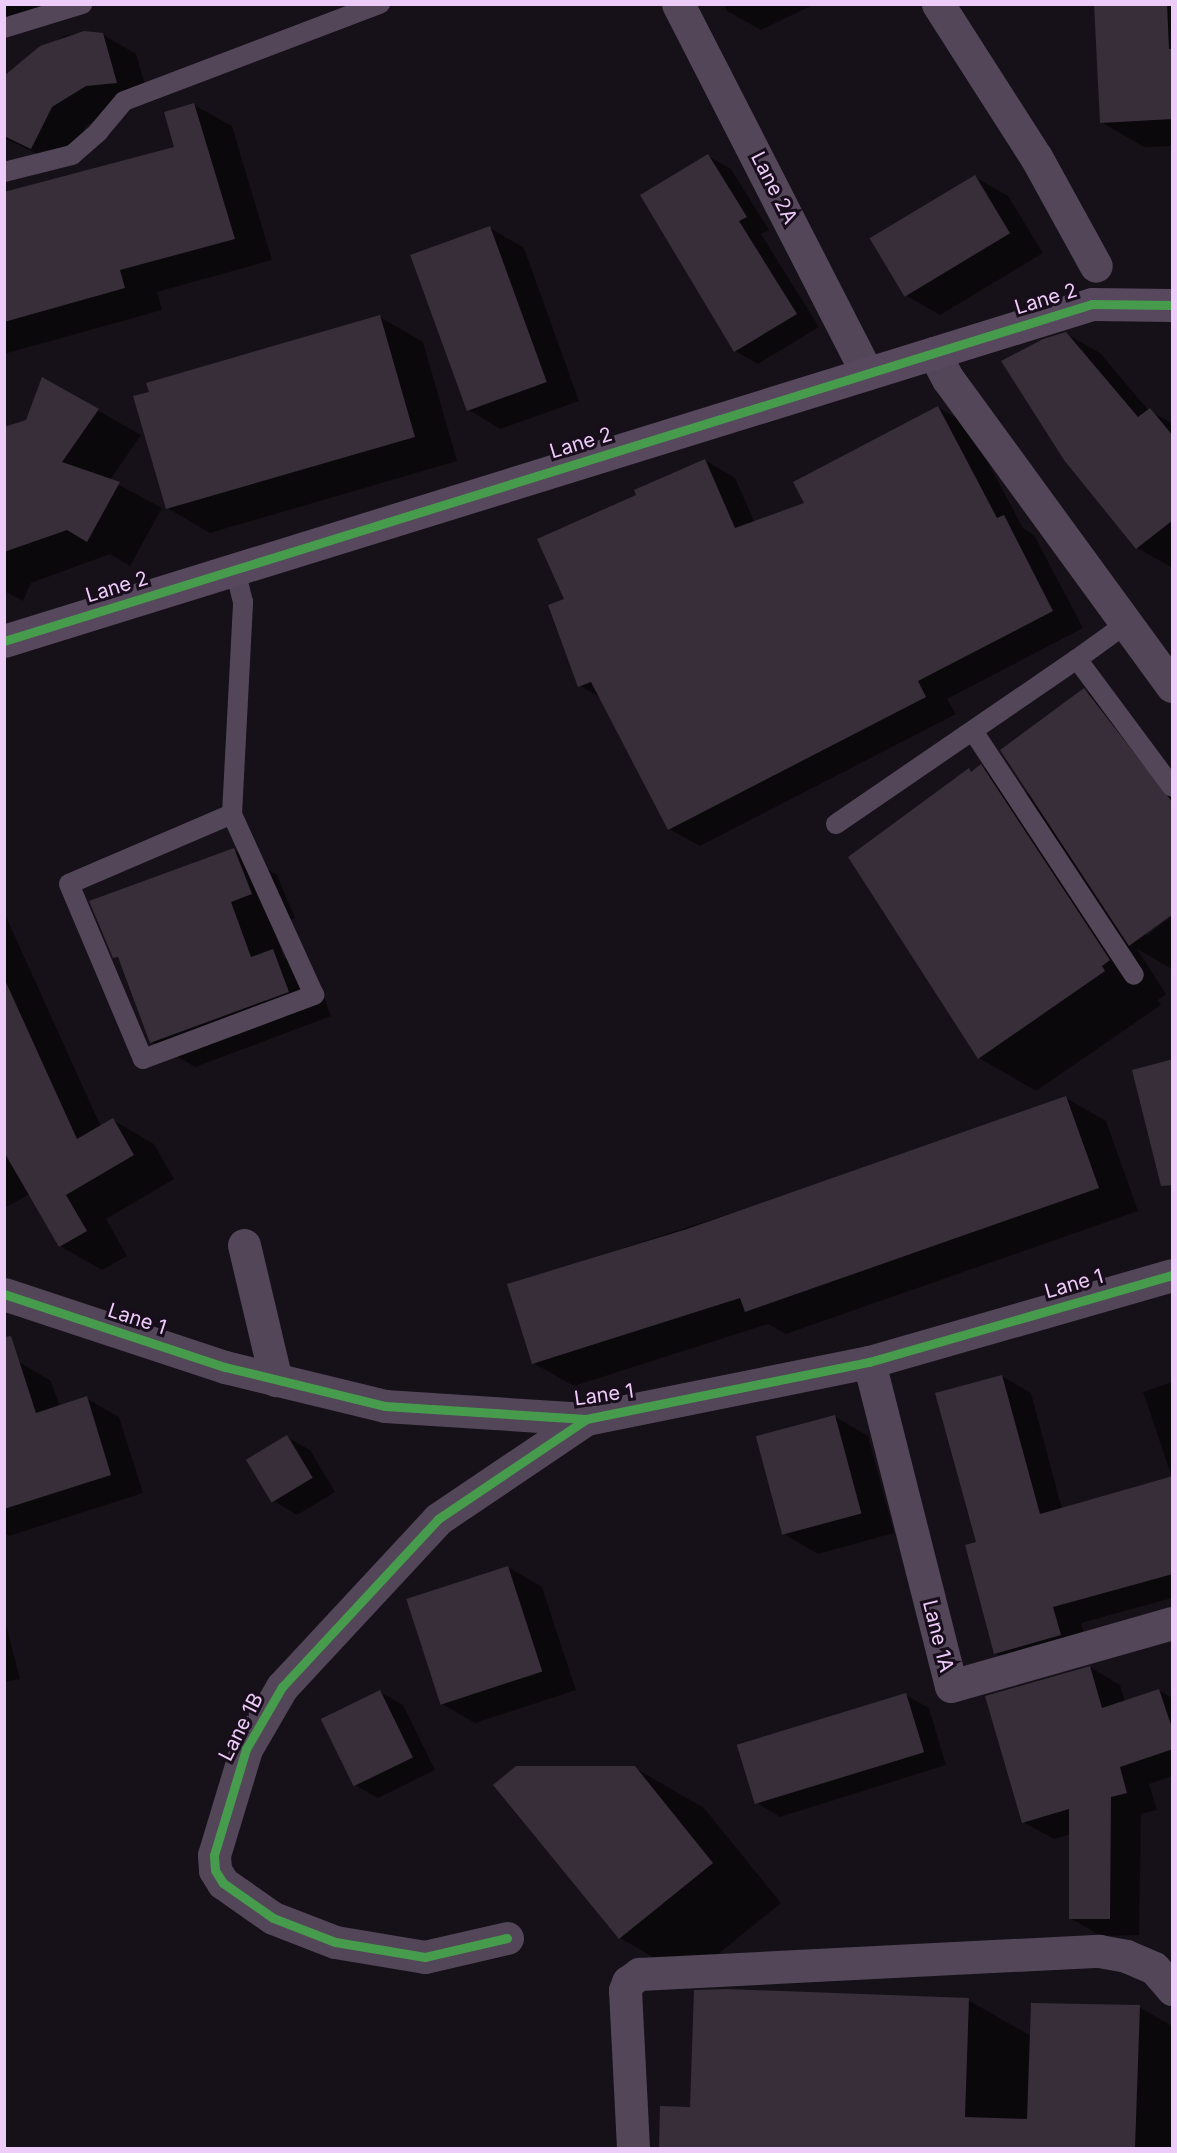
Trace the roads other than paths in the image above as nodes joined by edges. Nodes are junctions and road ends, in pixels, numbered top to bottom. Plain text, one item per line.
1 (82, 4) edge
2 (380, 4) edge
3 (678, 4) edge
4 (938, 4) edge
5 (4, 27) edge
6 (4, 172) edge
7 (1096, 266) dead end
8 (1173, 305) edge
9 (933, 353) junction
10 (867, 373) junction
11 (235, 569) junction
12 (1127, 623) junction
13 (4, 641) edge
14 (1077, 659) junction
15 (1173, 686) edge
16 (973, 731) junction
17 (1173, 787) edge
18 (232, 814) junction
19 (836, 825) dead end
20 (1134, 975) dead end
21 (244, 1245) dead end
22 (1173, 1275) edge
23 (4, 1294) edge
24 (869, 1362) junction
25 (276, 1380) junction
26 (586, 1419) junction
27 (1173, 1623) edge
28 (507, 1938) dead end
29 (1173, 1989) edge
30 (633, 2148) edge

1 - 5 lane
2 - 6 lane
3 - 10 street, Lane 2A
4 - 7 street
8 - 9 street, Lane 2
9 - 10 street, Lane 2
9 - 12 street
10 - 11 street, Lane 2
11 - 13 street, Lane 2
11 - 18 lane
12 - 14 lane
12 - 15 street
14 - 16 lane
14 - 17 lane
16 - 19 lane
16 - 20 lane
18 - 18 lane
21 - 25 street
22 - 24 street, Lane 1
23 - 25 street, Lane 1
24 - 26 street, Lane 1
24 - 27 street, Lane 1A
25 - 26 street, Lane 1
26 - 28 street, Lane 1B
29 - 30 street

